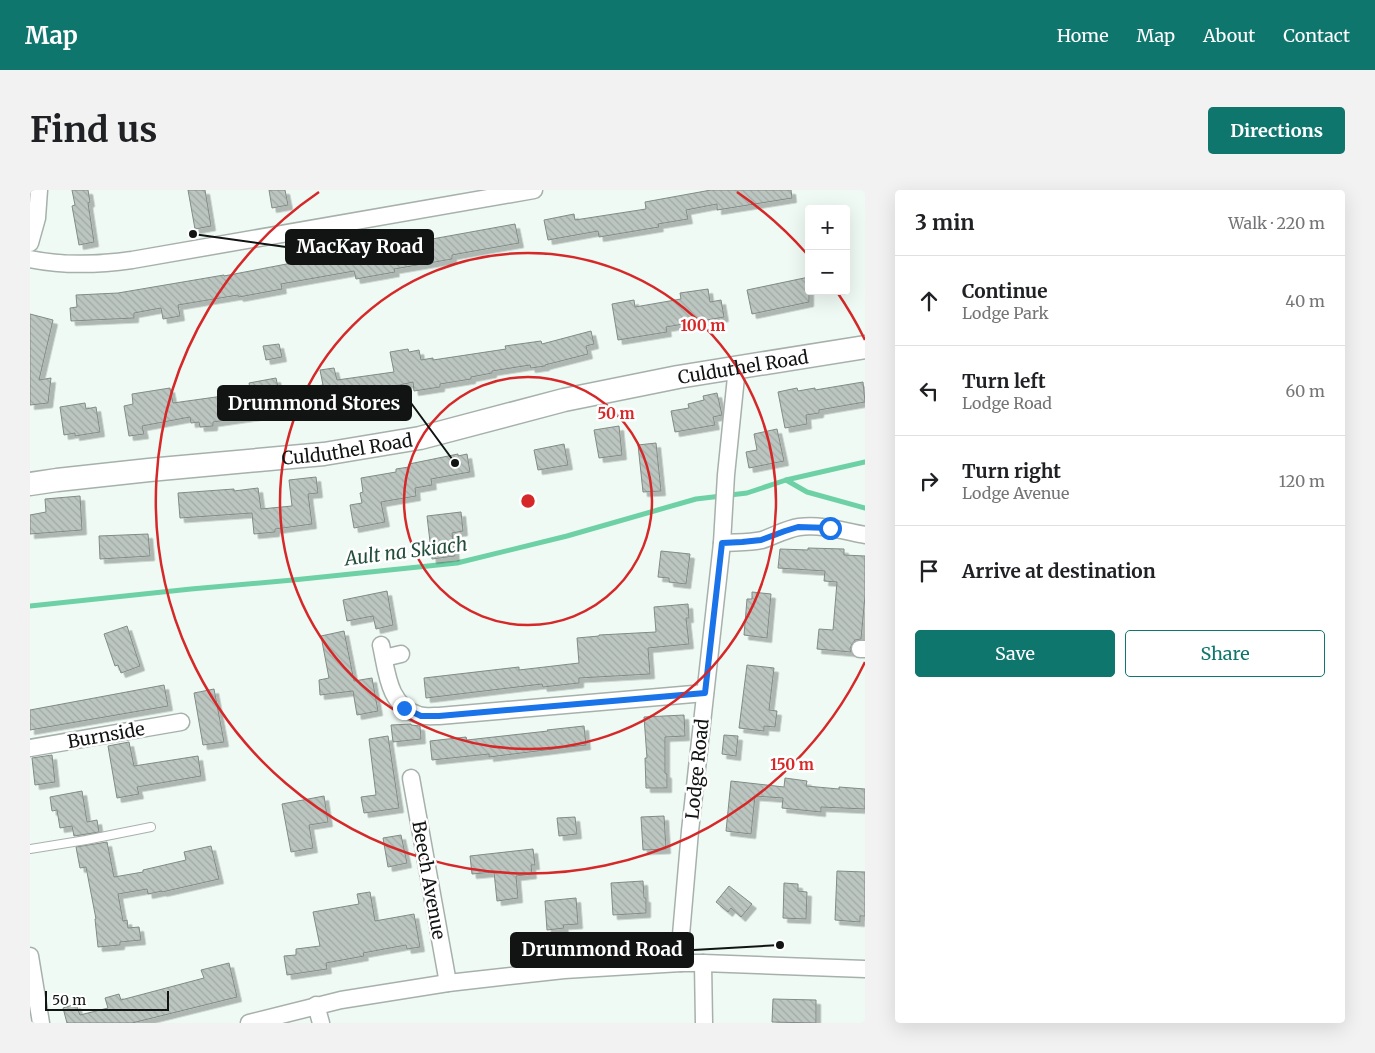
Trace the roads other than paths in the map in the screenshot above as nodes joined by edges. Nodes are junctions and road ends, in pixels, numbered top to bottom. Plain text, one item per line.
1 (40, 190) edge
2 (534, 190) edge
3 (466, 196) edge
4 (30, 243) edge
5 (30, 259) edge
6 (865, 347) edge
7 (737, 367) junction
8 (30, 484) edge
9 (865, 535) edge
10 (722, 543) junction
11 (401, 654) dead end
12 (705, 693) junction
13 (181, 722) dead end
14 (30, 748) edge
15 (411, 778) dead end
16 (151, 827) dead end
17 (30, 849) edge
18 (30, 956) edge
19 (681, 963) junction
20 (704, 963) junction
21 (865, 969) edge
22 (448, 983) junction
23 (316, 1005) junction
24 (41, 1023) edge
25 (249, 1023) edge
26 (321, 1023) edge
27 (704, 1023) edge

1 - 4 street
2 - 3 street
3 - 5 street
6 - 7 main road, Culduthel Road
7 - 8 main road, Culduthel Road
7 - 10 street, Lodge Road
9 - 10 street
10 - 12 street, Lodge Road
11 - 12 street
12 - 19 street, Lodge Road
13 - 14 street, Burnside
15 - 22 street, Beech Avenue
16 - 17 lane
18 - 24 street
19 - 20 street
19 - 22 street
20 - 21 street
20 - 27 street
22 - 23 street
23 - 25 street
23 - 26 street

